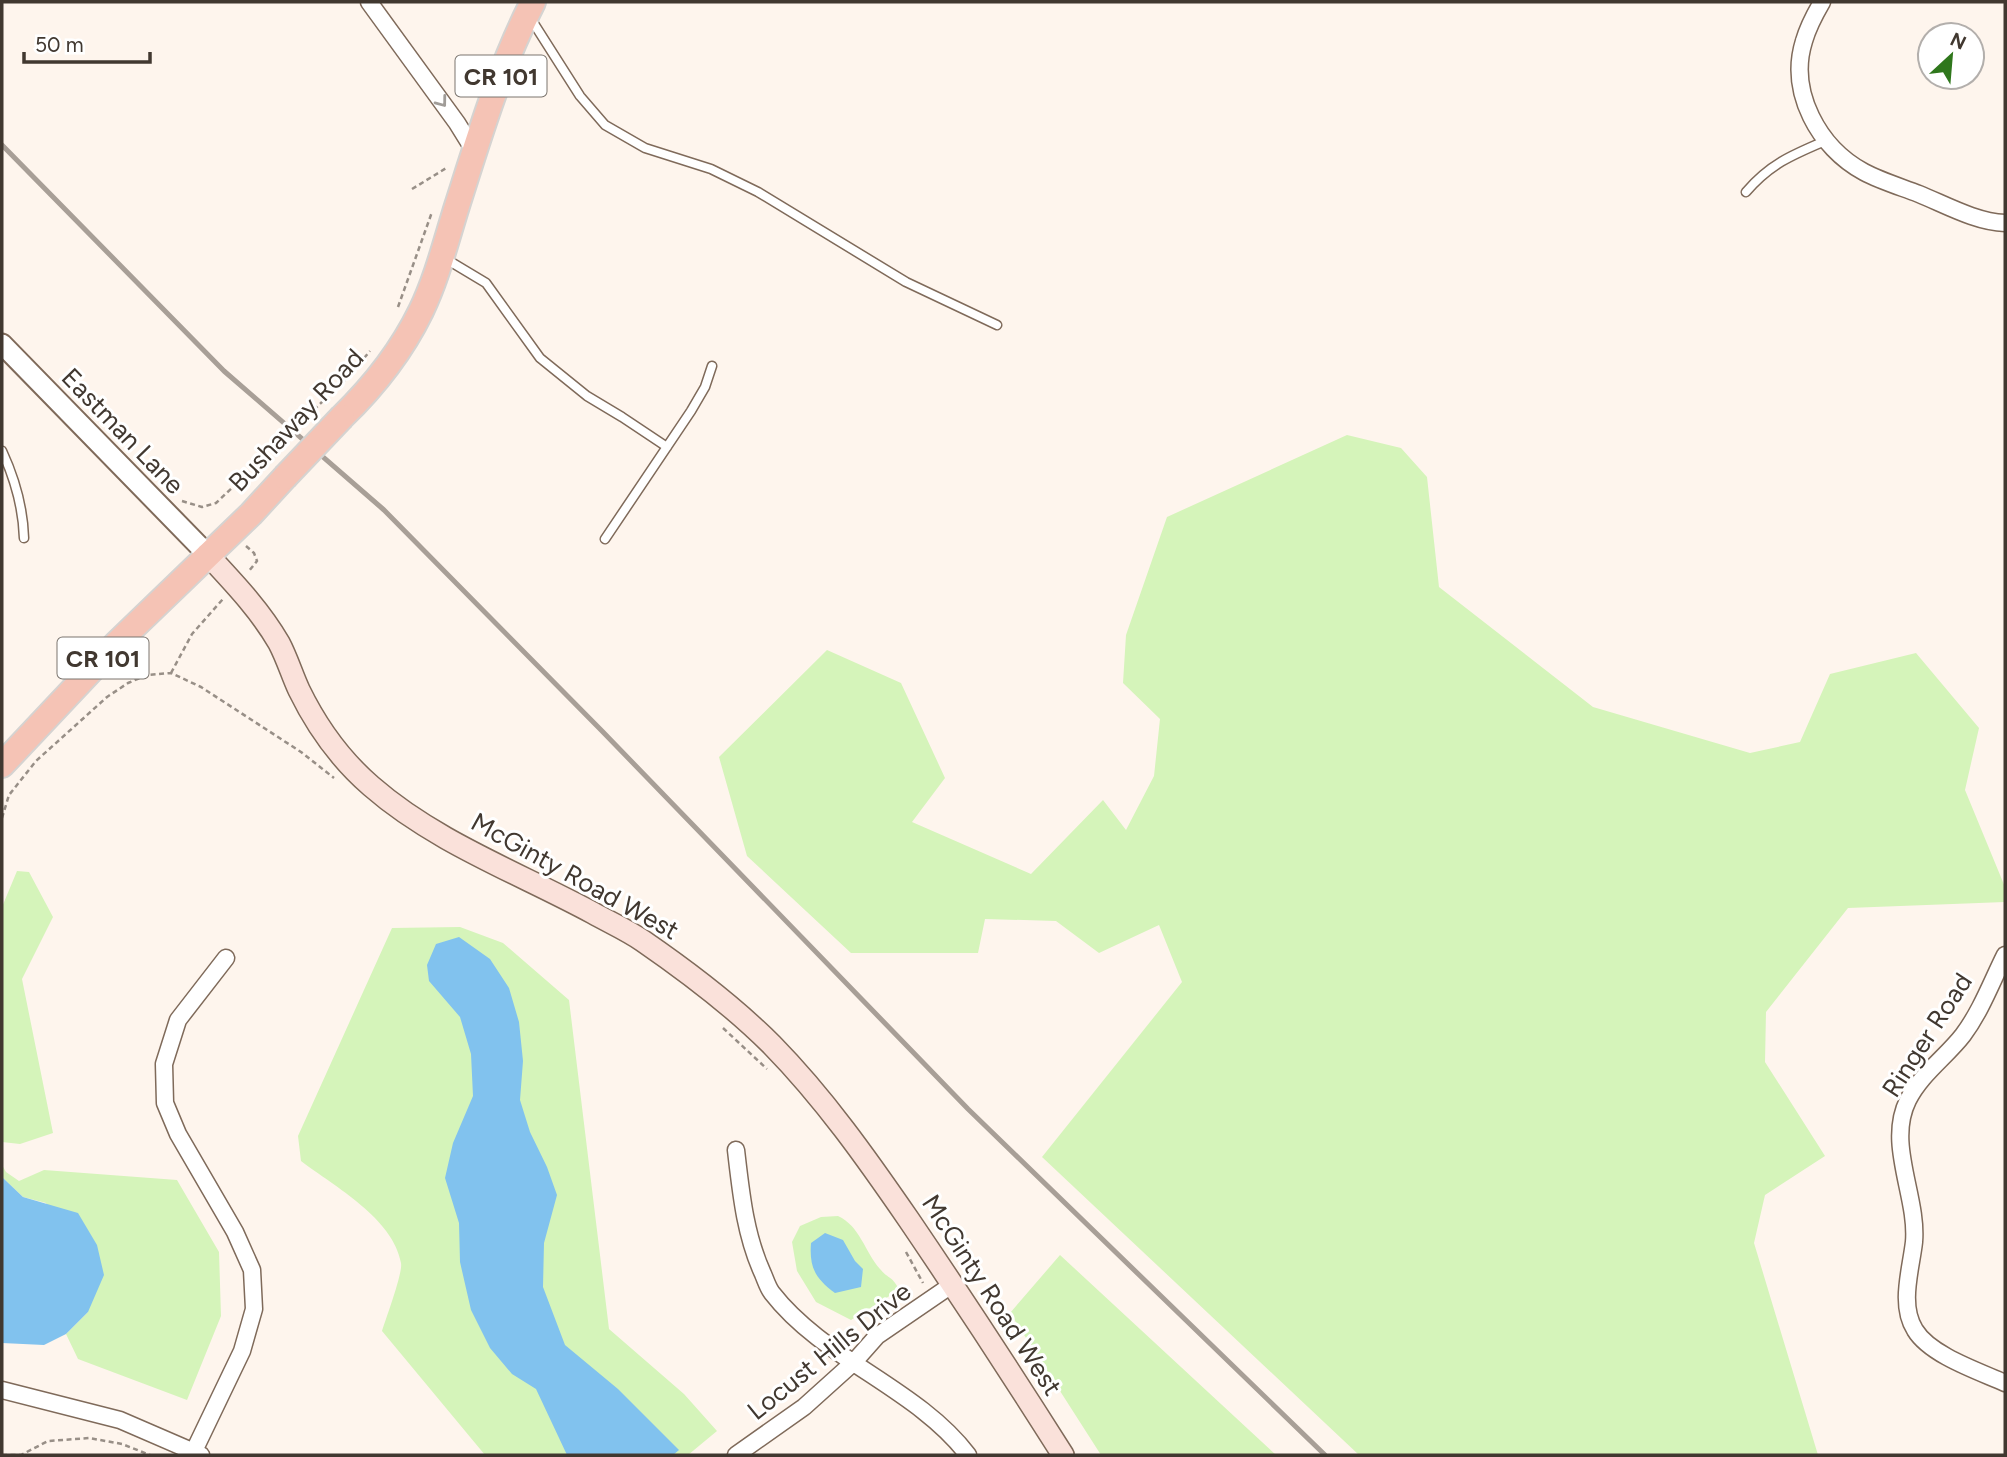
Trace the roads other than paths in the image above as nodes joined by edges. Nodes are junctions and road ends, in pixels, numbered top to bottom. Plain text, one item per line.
1 (369, 2) edge
2 (1822, 2) edge
3 (530, 8) edge
4 (1825, 141) junction
5 (475, 152) junction
6 (1746, 192) dead end
7 (2005, 223) edge
8 (442, 256) junction
9 (997, 325) dead end
10 (3, 349) edge
11 (712, 366) dead end
12 (667, 447) junction
13 (2, 451) edge
14 (24, 538) dead end
15 (605, 539) dead end
16 (207, 554) junction
17 (2, 765) edge
18 (2005, 955) edge
19 (226, 958) dead end
20 (736, 1150) dead end
21 (953, 1284) junction
22 (854, 1362) junction
23 (2005, 1383) edge
24 (2, 1390) edge
25 (198, 1453) edge
26 (736, 1455) edge
27 (968, 1455) edge
28 (1063, 1455) edge

1 -> 5 street
2 - 4 street
3 - 5 main road, Bushaway Road / CR 101
3 - 9 lane
4 - 6 lane
4 - 7 street
5 - 8 main road, Bushaway Road / CR 101
8 - 12 lane
8 - 16 main road, Bushaway Road / CR 101, bridge
10 - 16 street, Eastman Lane
11 - 12 lane
12 - 15 lane
13 - 14 lane
16 - 17 main road, Bushaway Road / CR 101
16 - 21 main road, McGinty Road West
18 - 23 street, Ringer Road
19 - 25 street
20 - 22 street
21 - 22 street, Locust Hills Drive
21 - 28 main road, McGinty Road West
22 - 26 street, Locust Hills Drive
22 - 27 street
24 - 25 street

